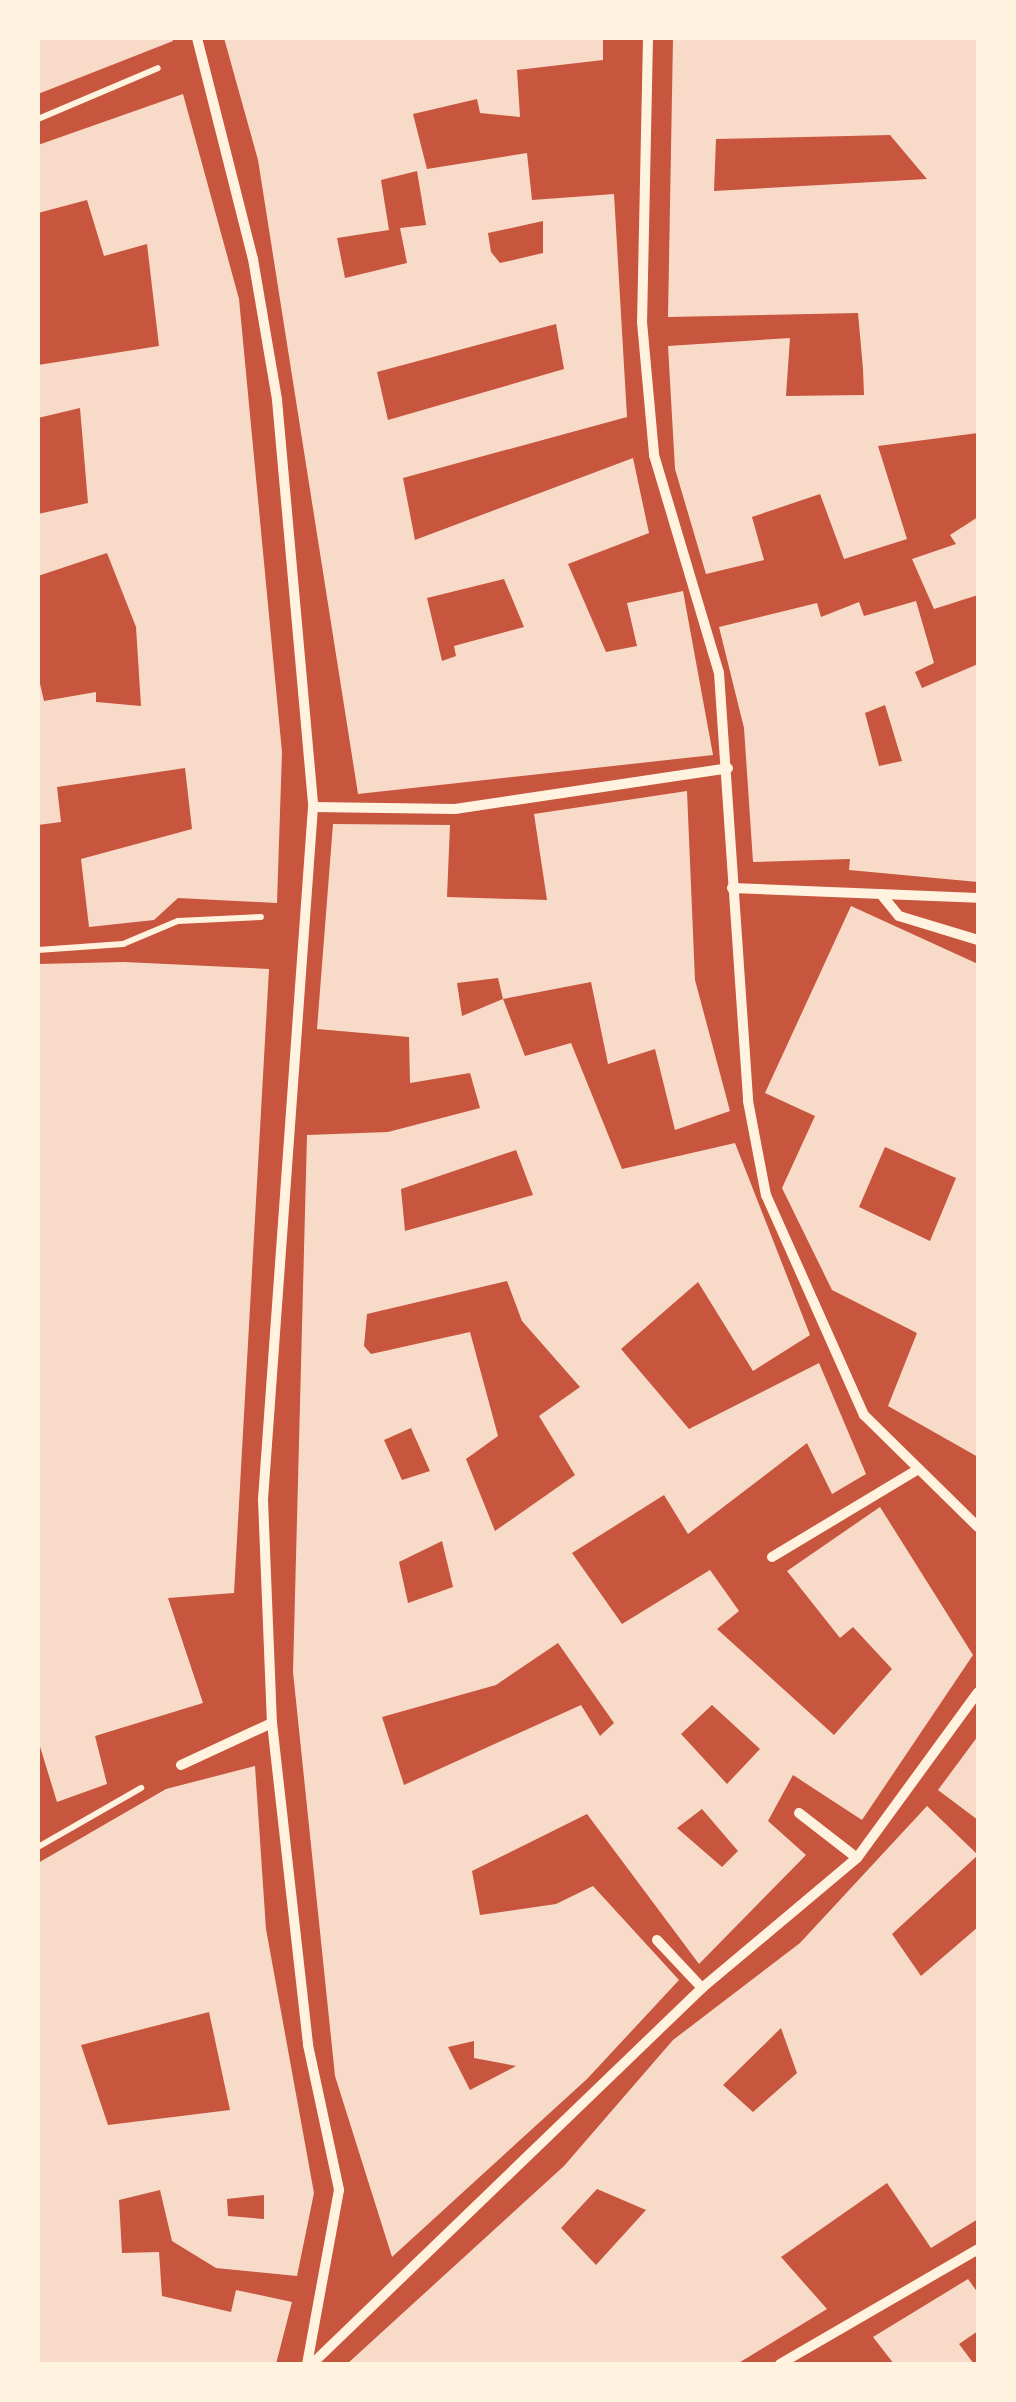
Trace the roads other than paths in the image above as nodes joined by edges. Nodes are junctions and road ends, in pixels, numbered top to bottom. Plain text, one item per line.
1 (197, 38) edge
2 (648, 38) edge
3 (728, 768) junction
4 (313, 808) junction
5 (732, 888) junction
6 (881, 894) junction
7 (978, 898) edge
8 (978, 940) edge
9 (917, 1470) junction
10 (978, 1527) edge
11 (772, 1557) dead end
12 (978, 1692) edge
13 (272, 1723) junction
14 (181, 1765) road end
15 (799, 1813) dead end
16 (858, 1858) junction
17 (657, 1940) dead end
18 (702, 1988) junction
19 (978, 2249) edge
20 (310, 2364) edge
21 (780, 2364) edge

1 - 4 street
2 - 3 street
3 - 4 street
3 - 5 street
4 - 13 street
5 - 6 street
5 - 9 street
6 - 7 street
6 - 8 street
9 - 10 street
9 - 11 street
12 - 16 street
13 - 14 street
13 - 20 street
15 - 16 street
16 - 18 street
17 - 18 street
18 - 20 street
19 - 21 street

